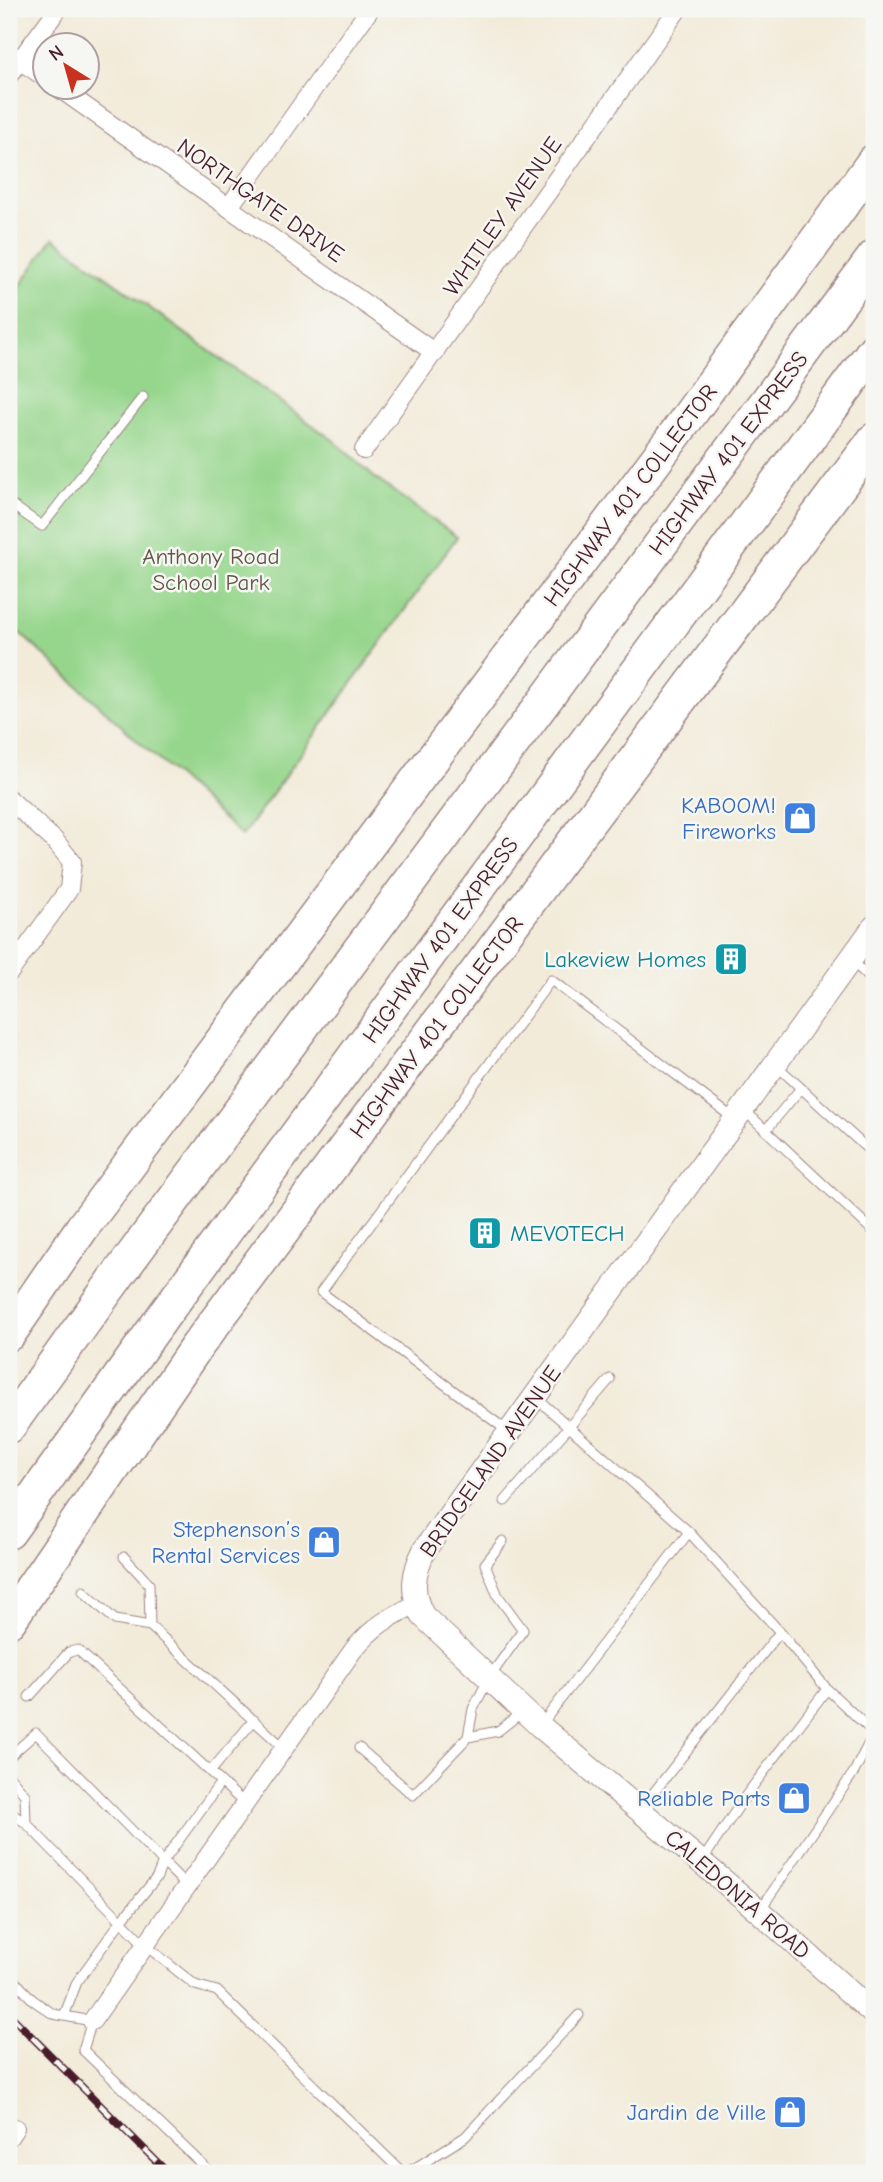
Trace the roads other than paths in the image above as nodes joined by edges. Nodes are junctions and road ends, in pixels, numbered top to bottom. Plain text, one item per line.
1 (58, 9) edge
2 (370, 9) edge
3 (678, 9) edge
4 (14, 56) edge
5 (32, 68) edge
6 (9, 75) edge
7 (79, 102) edge
8 (874, 161) edge
9 (229, 207) junction
10 (874, 257) edge
11 (874, 350) edge
12 (435, 353) junction
13 (143, 397) dead end
14 (874, 440) edge
15 (364, 450) dead end
16 (9, 503) edge
17 (9, 799) edge
18 (874, 927) edge
19 (850, 960) junction
20 (9, 973) edge
21 (874, 982) edge
22 (774, 1064) junction
23 (801, 1088) junction
24 (738, 1114) junction
25 (765, 1130) junction
26 (874, 1155) edge
27 (874, 1233) edge
28 (9, 1334) edge
29 (610, 1379) dead end
30 (535, 1397) junction
31 (9, 1426) edge
32 (569, 1427) junction
33 (510, 1432) junction
34 (505, 1501) dead end
35 (9, 1532) edge
36 (689, 1532) junction
37 (503, 1541) dead end
38 (124, 1557) dead end
39 (83, 1591) dead end
40 (416, 1604) junction
41 (9, 1621) edge
42 (150, 1626) junction
43 (780, 1632) junction
44 (489, 1678) junction
45 (827, 1689) junction
46 (29, 1698) dead end
47 (532, 1719) junction
48 (254, 1720) junction
49 (468, 1737) junction
50 (284, 1748) junction
51 (359, 1748) dead end
52 (9, 1757) edge
53 (210, 1772) junction
54 (9, 1776) edge
55 (221, 1782) junction
56 (245, 1804) junction
57 (639, 1810) junction
58 (9, 1812) edge
59 (26, 1823) junction
60 (163, 1861) junction
61 (701, 1862) junction
62 (187, 1886) junction
63 (759, 1911) junction
64 (121, 1921) junction
65 (145, 1945) junction
66 (9, 1975) edge
67 (874, 2014) edge
68 (579, 2015) dead end
69 (64, 2016) junction
70 (92, 2021) junction
71 (211, 2173) edge
72 (405, 2173) edge

1 - 4 street
2 - 9 street
3 - 12 street, WHITLEY AVENUE
4 - 5 street
4 - 6 street
7 - 9 street, NORTHGATE DRIVE
8 - 28 highway, HIGHWAY 401 COLLECTOR
9 - 12 street, NORTHGATE DRIVE
10 - 31 highway, HIGHWAY 401 EXPRESS
11 - 35 highway, HIGHWAY 401 EXPRESS
12 - 15 street, WHITLEY AVENUE
13 - 16 lane
14 - 41 highway, HIGHWAY 401 COLLECTOR
17 - 20 street
18 - 19 street, BRIDGELAND AVENUE
19 - 21 lane
19 - 22 street, BRIDGELAND AVENUE
22 - 23 lane
22 - 24 street, BRIDGELAND AVENUE
23 - 25 lane
23 - 26 lane
24 - 25 lane
24 - 30 street, BRIDGELAND AVENUE
24 - 33 lane
25 - 27 lane
29 - 32 lane
30 - 32 lane
30 - 33 street, BRIDGELAND AVENUE
32 - 34 lane
32 - 36 lane
33 - 40 street, BRIDGELAND AVENUE
36 - 43 lane
36 - 47 lane
37 - 44 lane
38 - 42 lane
39 - 42 lane
40 - 44 street, CALEDONIA ROAD
40 - 50 street
42 - 48 lane
43 - 45 lane
43 - 57 lane
44 - 47 street, CALEDONIA ROAD
44 - 49 lane
45 - 61 lane
45 - 63 lane
46 - 53 lane
47 - 49 lane
47 - 57 street, CALEDONIA ROAD
48 - 50 lane
48 - 53 lane
49 - 51 lane
50 - 56 street
52 - 60 lane
53 - 55 lane
54 - 59 lane
55 - 56 lane
55 - 60 lane
56 - 62 street
57 - 61 street, CALEDONIA ROAD
58 - 59 lane
59 - 64 lane
60 - 62 lane
60 - 64 lane
61 - 63 street, CALEDONIA ROAD
62 - 65 street
63 - 67 street, CALEDONIA ROAD
64 - 65 lane
64 - 69 lane
65 - 70 street
65 - 72 lane
66 - 69 lane
68 - 72 lane
69 - 70 lane
70 - 71 lane

